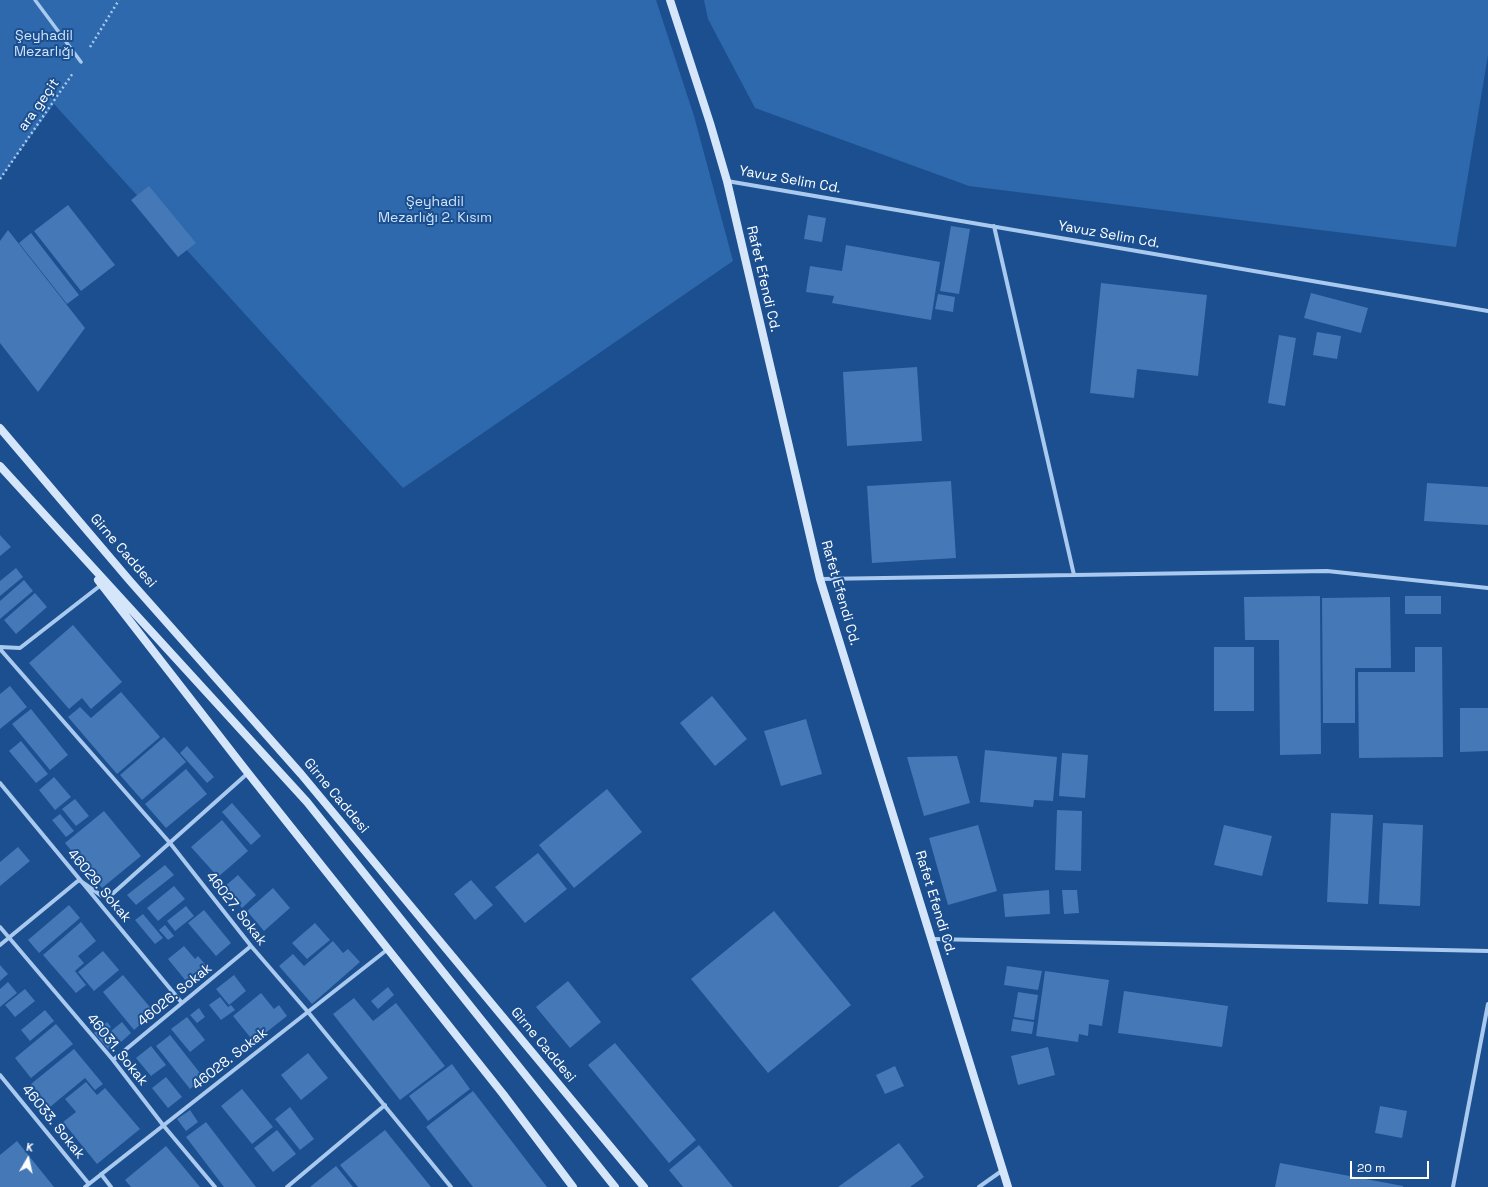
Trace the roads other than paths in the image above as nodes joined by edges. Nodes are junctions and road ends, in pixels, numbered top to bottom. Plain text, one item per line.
1 (35, 0) edge
2 (670, 0) edge
3 (81, 62) road end
4 (727, 181) junction
5 (994, 226) junction
6 (1488, 311) edge
7 (0, 428) edge
8 (0, 466) edge
9 (70, 542) junction
10 (1074, 575) junction
11 (820, 579) junction
12 (101, 585) junction
13 (1488, 588) edge
14 (0, 648) edge
15 (248, 773) junction
16 (0, 783) edge
17 (170, 843) junction
18 (80, 880) junction
19 (0, 928) edge
20 (9, 938) junction
21 (932, 939) junction
22 (0, 945) edge
23 (251, 946) junction
24 (389, 949) junction
25 (1488, 951) edge
26 (182, 1003) junction
27 (1488, 1004) edge
28 (308, 1012) junction
29 (113, 1060) junction
30 (0, 1074) edge
31 (385, 1105) junction
32 (163, 1125) junction
33 (1003, 1170) junction
34 (101, 1174) junction
35 (89, 1184) junction
36 (85, 1187) edge
37 (111, 1187) edge
38 (215, 1187) edge
39 (287, 1187) edge
40 (451, 1187) edge
41 (573, 1187) edge
42 (615, 1187) edge
43 (644, 1187) edge
44 (979, 1187) edge
45 (1008, 1187) edge
46 (1453, 1187) edge

1 - 3 street
2 - 4 main road, Rafet Efendi Cd.
4 - 5 street, Yavuz Selim Cd.
4 - 11 main road, Rafet Efendi Cd.
5 - 6 street, Yavuz Selim Cd.
5 - 10 street
7 - 43 main road, Girne Caddesi
8 - 9 main road, Girne Caddesi
9 - 12 main road, Girne Caddesi
9 - 42 main road, Girne Caddesi
10 - 11 street
10 - 13 street
11 - 21 main road, Rafet Efendi Cd.
12 - 14 street
12 - 15 main road, Girne Caddesi
14 - 17 street, 46027. Sokak
15 - 17 street
15 - 24 main road, Girne Caddesi
16 - 18 street, 46029. Sokak
17 - 18 street
17 - 23 street, 46027. Sokak
18 - 20 street
18 - 26 street, 46029. Sokak
19 - 20 street, 46031. Sokak
20 - 22 street
20 - 29 street, 46031. Sokak
21 - 25 street
21 - 33 main road, Rafet Efendi Cd.
23 - 26 street, 46026. Sokak
23 - 28 street, 46027. Sokak
24 - 28 street, 46028. Sokak
24 - 41 main road, Girne Caddesi
26 - 29 street, 46026. Sokak
27 - 46 street
28 - 31 street, 46027. Sokak
28 - 32 street, 46028. Sokak
29 - 32 street, 46031. Sokak
30 - 35 street, 46033. Sokak
31 - 39 street
31 - 40 street, 46027. Sokak
32 - 34 street, 46028. Sokak
32 - 38 street, 46031. Sokak
33 - 44 street
33 - 45 main road, Rafet Efendi Cd.
34 - 35 street, 46028. Sokak
34 - 37 street
35 - 36 street, 46028. Sokak

